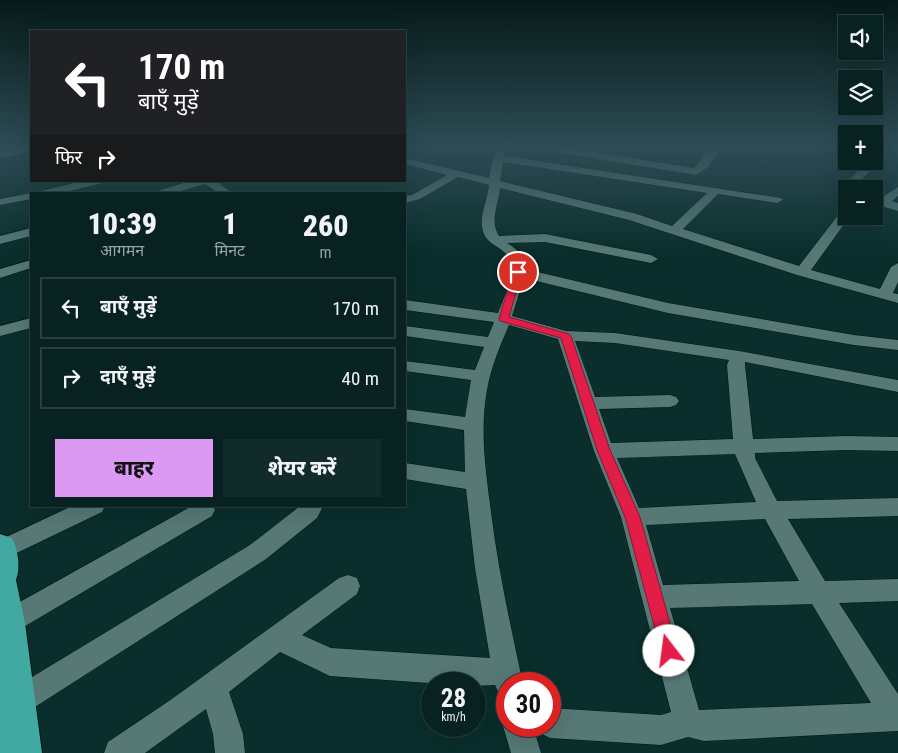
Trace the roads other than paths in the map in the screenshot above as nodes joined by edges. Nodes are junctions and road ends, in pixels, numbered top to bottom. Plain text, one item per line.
1 (444, 181) edge
2 (491, 181) edge
3 (657, 181) edge
4 (95, 182) edge
5 (199, 182) edge
6 (210, 182) edge
7 (494, 182) junction
8 (898, 190) edge
9 (50, 192) edge
10 (165, 192) edge
11 (225, 192) edge
12 (715, 192) junction
13 (30, 196) edge
14 (883, 199) edge
15 (406, 200) edge
16 (776, 200) dead end
17 (0, 202) edge
18 (883, 202) edge
19 (898, 207) edge
20 (838, 224) edge
21 (676, 230) junction
22 (30, 232) edge
23 (0, 240) edge
24 (495, 240) junction
25 (651, 258) dead end
26 (30, 264) edge
27 (898, 267) edge
28 (518, 272) junction
29 (802, 272) junction
30 (0, 274) edge
31 (892, 297) edge
32 (406, 304) edge
33 (504, 319) junction
34 (30, 323) edge
35 (0, 331) edge
36 (406, 331) edge
37 (565, 336) junction
38 (494, 343) junction
39 (898, 345) edge
40 (739, 356) junction
41 (406, 366) edge
42 (481, 376) junction
43 (898, 386) edge
44 (670, 401) dead end
45 (587, 404) junction
46 (406, 415) edge
47 (473, 425) junction
48 (898, 444) edge
49 (744, 446) junction
50 (604, 450) junction
51 (406, 471) edge
52 (476, 482) junction
53 (93, 507) edge
54 (312, 507) edge
55 (898, 507) edge
56 (204, 510) dead end
57 (771, 510) junction
58 (632, 517) junction
59 (1, 572) edge
60 (348, 586) dead end
61 (898, 590) edge
62 (818, 592) junction
63 (655, 597) junction
64 (278, 637) junction
65 (506, 672) edge
66 (496, 674) edge
67 (213, 687) junction
68 (14, 704) junction
69 (896, 716) edge
70 (688, 722) junction
71 (561, 724) edge
72 (521, 737) edge
73 (19, 753) edge
74 (119, 753) edge
75 (230, 753) edge
76 (526, 753) edge

1 - 15 street
2 - 7 street
3 - 12 street
4 - 9 street
5 - 10 street
6 - 11 street
7 - 21 street
7 - 24 street
8 - 14 street
12 - 16 street
12 - 21 street
13 - 17 street
18 - 19 street
20 - 29 street
21 - 29 street
22 - 23 street
24 - 25 street
24 - 28 street
26 - 30 street
27 - 31 street
28 - 33 street
28 - 39 street
29 - 31 street
32 - 33 street
33 - 37 street
33 - 38 street
34 - 35 street
36 - 38 street
37 - 40 street
37 - 45 street
38 - 42 street
40 - 43 street
40 - 49 street
41 - 42 street
42 - 47 street
44 - 45 street
45 - 50 street
46 - 47 street
47 - 52 street
48 - 49 street
49 - 50 street
49 - 57 street
50 - 58 street
51 - 52 street
52 - 65 street
53 - 59 street
54 - 68 street
55 - 57 street
56 - 59 street
57 - 58 street
57 - 62 street
58 - 63 street
59 - 68 highway
60 - 64 street
61 - 62 street
62 - 63 street
62 - 69 street
63 - 70 street
64 - 66 street
64 - 67 street
67 - 74 street
67 - 75 street
68 - 73 highway
69 - 70 street
70 - 71 street
72 - 76 street

